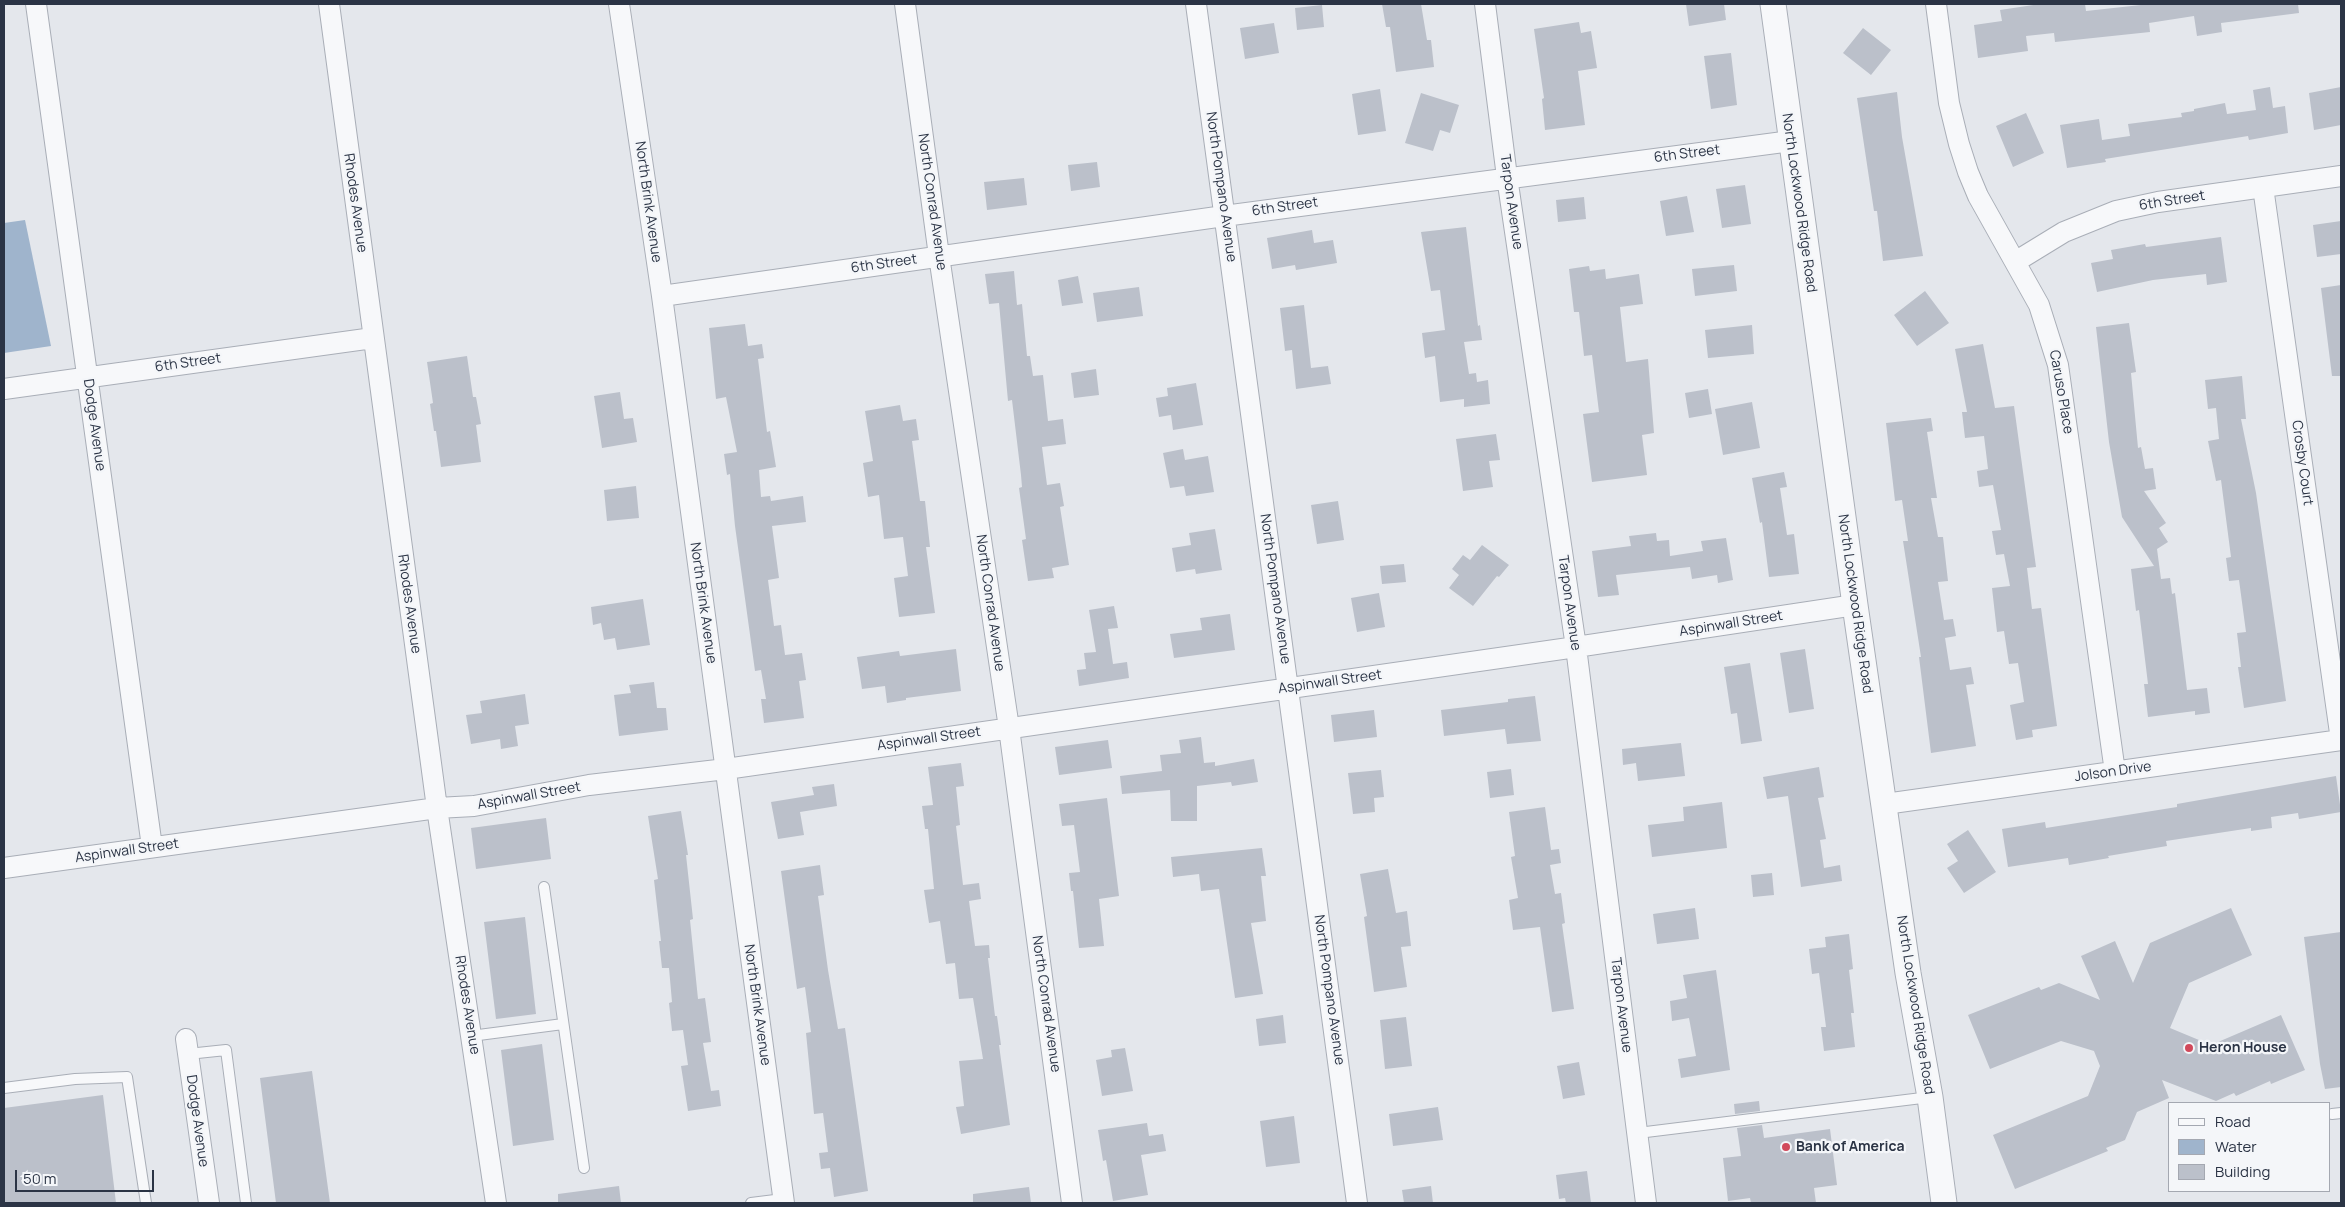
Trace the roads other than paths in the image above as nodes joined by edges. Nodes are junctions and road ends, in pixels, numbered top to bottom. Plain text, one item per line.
1 (36, 4) edge
2 (329, 4) edge
3 (619, 4) edge
4 (905, 4) edge
5 (1196, 4) edge
6 (1485, 4) edge
7 (1773, 4) edge
8 (1936, 4) edge
9 (1791, 141) junction
10 (2341, 176) edge
11 (1507, 177) junction
12 (2263, 187) junction
13 (1224, 216) junction
14 (939, 256) junction
15 (2015, 262) junction
16 (662, 296) junction
17 (373, 338) junction
18 (88, 377) junction
19 (4, 389) edge
20 (1855, 606) junction
21 (1576, 648) junction
22 (1289, 688) junction
23 (1009, 728) junction
24 (2341, 740) edge
25 (726, 768) junction
26 (2115, 772) junction
27 (1885, 804) junction
28 (437, 808) junction
29 (152, 847) junction
30 (4, 868) edge
31 (544, 887) dead end
32 (563, 1024) junction
33 (471, 1036) junction
34 (187, 1046) joint
35 (4, 1088) edge
36 (1930, 1097) junction
37 (1638, 1133) junction
38 (584, 1168) dead end
39 (784, 1201) edge
40 (146, 1203) edge
41 (209, 1203) edge
42 (246, 1203) edge
43 (496, 1203) edge
44 (751, 1203) edge
45 (1072, 1203) edge
46 (1358, 1203) edge
47 (1646, 1203) edge
48 (1944, 1203) edge

1 - 18 street, Dodge Avenue
2 - 17 street, Rhodes Avenue
3 - 16 street, North Brink Avenue
4 - 14 street, North Conrad Avenue
5 - 13 street, North Pompano Avenue
6 - 11 street, Tarpon Avenue
7 - 9 street, North Lockwood Ridge Road
8 - 15 street, Caruso Place
9 - 11 street, 6th Street
9 - 20 street, North Lockwood Ridge Road
10 - 12 street, 6th Street
11 - 13 street, 6th Street
11 - 21 street, Tarpon Avenue
12 - 15 street, 6th Street
12 - 24 street, Crosby Court
13 - 14 street, 6th Street
13 - 22 street, North Pompano Avenue
14 - 16 street, 6th Street
14 - 23 street, North Conrad Avenue
15 - 26 street, Caruso Place
16 - 25 street, North Brink Avenue
17 - 18 street, 6th Street
17 - 28 street, Rhodes Avenue
18 - 19 street, 6th Street
18 - 29 street, Dodge Avenue
20 - 21 street, Aspinwall Street
20 - 27 street, North Lockwood Ridge Road
21 - 22 street, Aspinwall Street
21 - 37 street, Tarpon Avenue
22 - 23 street, Aspinwall Street
22 - 46 street, North Pompano Avenue
23 - 25 street, Aspinwall Street
23 - 45 street, North Conrad Avenue
24 - 26 street, Jolson Drive
25 - 28 street, Aspinwall Street
25 - 39 street, North Brink Avenue
26 - 27 street, Jolson Drive
27 - 36 street, North Lockwood Ridge Road
28 - 29 street, Aspinwall Street
28 - 33 street, Rhodes Avenue
29 - 30 street, Aspinwall Street
31 - 32 lane
32 - 33 lane
32 - 38 lane
33 - 43 street, Rhodes Avenue
34 - 41 street, Dodge Avenue
34 - 42 lane
35 - 40 lane
36 - 37 lane
36 - 48 street, North Lockwood Ridge Road
37 - 47 street, Tarpon Avenue
39 - 44 lane

